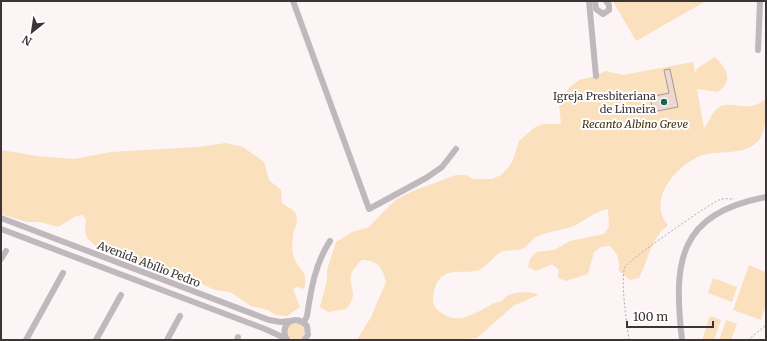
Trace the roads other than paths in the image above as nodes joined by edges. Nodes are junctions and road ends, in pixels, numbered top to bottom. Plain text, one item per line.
1 (293, 1) edge
2 (589, 1) edge
3 (595, 1) edge
4 (606, 1) edge
5 (760, 1) edge
6 (758, 50) dead end
7 (596, 76) dead end
8 (456, 149) dead end
9 (766, 197) edge
10 (1, 218) edge
11 (1, 229) edge
12 (330, 241) dead end
13 (6, 251) dead end
14 (1, 259) edge
15 (62, 273) dead end
16 (121, 295) dead end
17 (180, 316) dead end
18 (290, 321) junction
19 (304, 322) junction
20 (307, 338) edge
21 (26, 340) edge
22 (96, 340) edge
23 (167, 340) edge
24 (287, 340) edge
25 (682, 340) edge

1 - 8 street
2 - 7 street
3 - 4 street
5 - 6 street
9 - 25 street
10 - 18 street, Avenida Abílio Pedro
11 - 24 street, Avenida Abílio Pedro
12 - 19 street
13 - 14 street
15 - 21 street
16 - 22 street
17 - 23 street
18 - 19 street, Avenida Abílio Pedro
18 - 24 street
19 - 20 street

